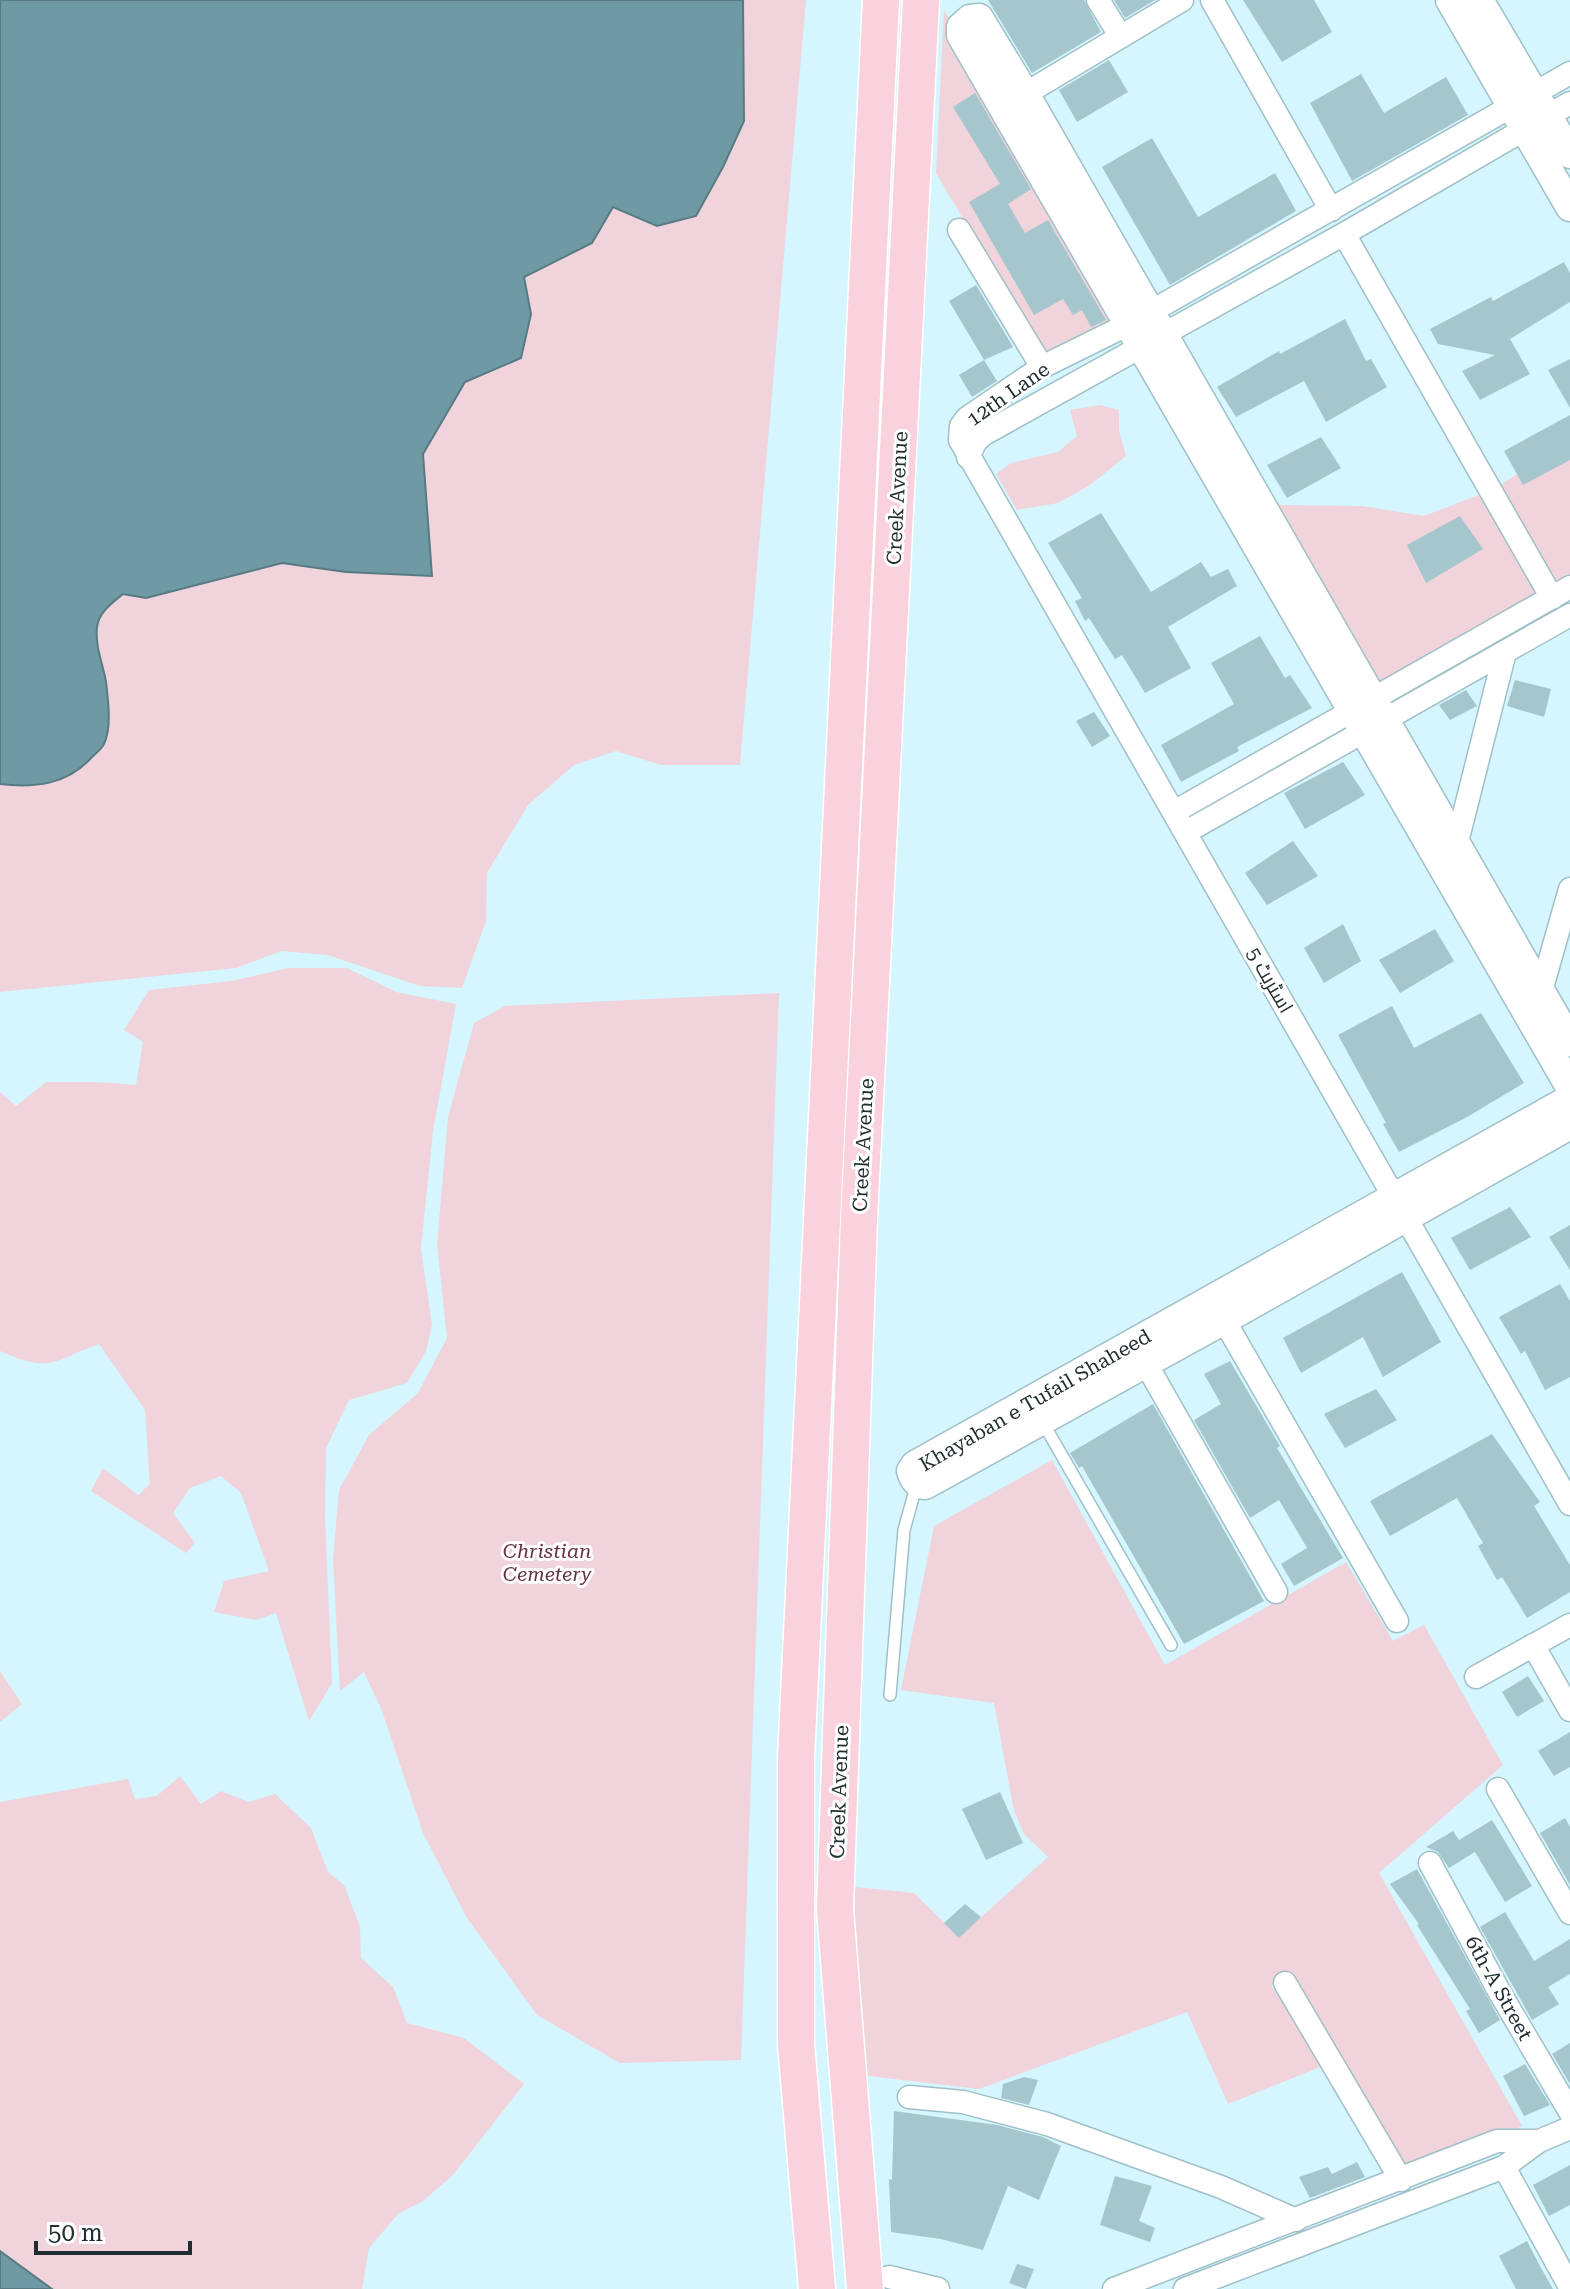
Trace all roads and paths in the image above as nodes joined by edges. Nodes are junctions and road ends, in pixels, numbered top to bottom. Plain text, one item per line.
1 (881, 0) edge
2 (921, 0) edge
3 (1098, 0) edge
4 (1182, 0) edge
5 (1212, 0) edge
6 (1450, 0) edge
7 (1479, 0) edge
8 (1121, 37) junction
9 (1570, 73) edge
10 (1025, 94) junction
11 (1538, 109) edge
12 (1570, 154) edge
13 (1570, 207) edge
14 (1331, 210) junction
15 (959, 230) dead end
16 (1344, 234) junction
17 (1146, 328) junction
18 (1042, 367) junction
19 (968, 457) junction
20 (1561, 592) edge
21 (1570, 615) edge
22 (1505, 652) junction
23 (1370, 716) junction
24 (1174, 812) junction
25 (1186, 832) junction
26 (1457, 842) junction
27 (1570, 889) edge
28 (1541, 991) junction
29 (1570, 1042) edge
30 (1570, 1087) edge
31 (1570, 1099) edge
32 (1570, 1125) edge
33 (1398, 1208) junction
34 (1224, 1320) junction
35 (1145, 1362) junction
36 (1042, 1421) junction
37 (917, 1483) junction
38 (1570, 1504) edge
39 (1276, 1592) dead end
40 (1397, 1621) dead end
41 (1570, 1625) edge
42 (1171, 1645) dead end
43 (1533, 1645) junction
44 (1476, 1677) dead end
45 (890, 1695) dead end
46 (1570, 1710) edge
47 (1498, 1789) dead end
48 (1430, 1863) dead end
49 (1570, 1913) edge
50 (1285, 1983) dead end
51 (909, 2097) dead end
52 (1570, 2112) edge
53 (1570, 2128) edge
54 (1539, 2141) junction
55 (1504, 2167) junction
56 (1401, 2180) junction
57 (1296, 2220) junction
58 (877, 2283) edge
59 (1570, 2287) edge
60 (817, 2289) edge
61 (938, 2289) edge
62 (1114, 2289) edge
63 (1185, 2289) edge

1 - 60 main road, Creek Avenue
2 - 58 main road, Creek Avenue
3 - 8 street
4 - 8 street
5 - 14 street
6 - 11 street
7 - 11 street
8 - 10 street
9 - 11 street, 12th Lane
10 - 17 street
10 - 17 street
11 - 12 street
11 - 13 street
11 - 14 street, 12th Lane
11 - 16 street, 12th Lane
14 - 17 street, 12th Lane
15 - 18 street
16 - 17 street, 12th Lane
16 - 20 street
17 - 18 street, 12th Lane
17 - 19 street, 12th Lane
17 - 23 street
18 - 19 street, 12th Lane
19 - 24 street, اسٹریٹ 5
20 - 23 street
21 - 22 street
22 - 23 street
22 - 26 street
23 - 24 street
23 - 25 street
23 - 26 street
23 - 30 street
24 - 25 street, اسٹریٹ 5
25 - 33 street, اسٹریٹ 5
26 - 28 street
27 - 28 street
28 - 29 street
31 - 33 street, Khayaban e Tufail Shaheed
32 - 33 street, Khayaban e Tufail Shaheed
33 - 34 street, Khayaban e Tufail Shaheed
33 - 37 street, Khayaban e Tufail Shaheed
33 - 38 street, اسٹریٹ 5
34 - 35 street, Khayaban e Tufail Shaheed
34 - 40 street
35 - 36 street, Khayaban e Tufail Shaheed
35 - 39 street
36 - 37 street, Khayaban e Tufail Shaheed
36 - 42 lane
37 - 45 lane
41 - 43 street
43 - 44 street
43 - 46 street
47 - 49 street
48 - 52 street, 6th-A Street
50 - 56 street
51 - 57 street
53 - 54 street
54 - 55 street
54 - 56 street
55 - 59 street
55 - 63 street
56 - 57 street
57 - 62 street
58 - 61 street

